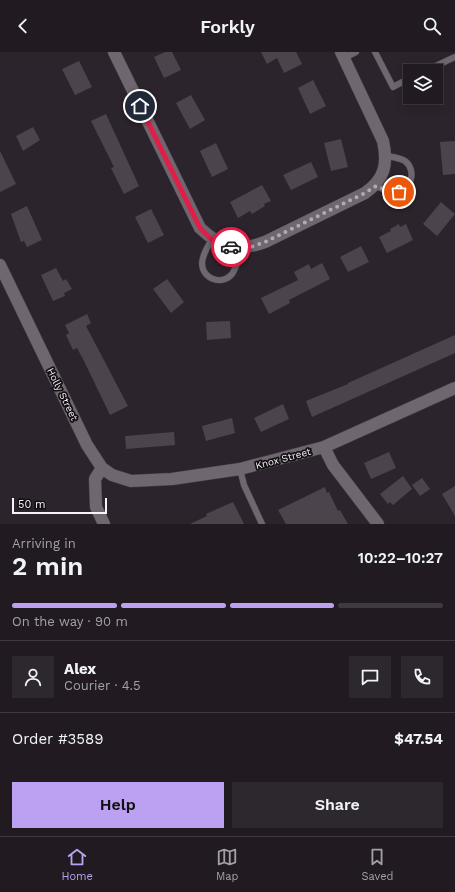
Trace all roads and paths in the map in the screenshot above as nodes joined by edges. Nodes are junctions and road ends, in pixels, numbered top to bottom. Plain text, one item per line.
1 (114, 52) edge
2 (356, 52) edge
3 (375, 52) edge
4 (342, 55) edge
5 (455, 56) edge
6 (439, 64) edge
7 (403, 82) edge
8 (387, 156) junction
9 (376, 186) junction
10 (212, 240) junction
11 (243, 248) junction
12 (0, 265) edge
13 (455, 388) edge
14 (324, 447) junction
15 (102, 468) junction
16 (240, 469) junction
17 (104, 524) edge
18 (262, 524) edge
19 (378, 524) edge

1 - 10 street
2 - 4 lane
3 - 7 lane
4 - 8 street
5 - 6 lane
8 - 9 street
8 - 9 lane
9 - 11 street
10 - 11 street
10 - 11 lane
12 - 15 street, Holly Street
13 - 14 street, Knox Street
14 - 16 street, Knox Street
14 - 19 street
15 - 16 street, Knox Street
15 - 17 street
16 - 18 lane

